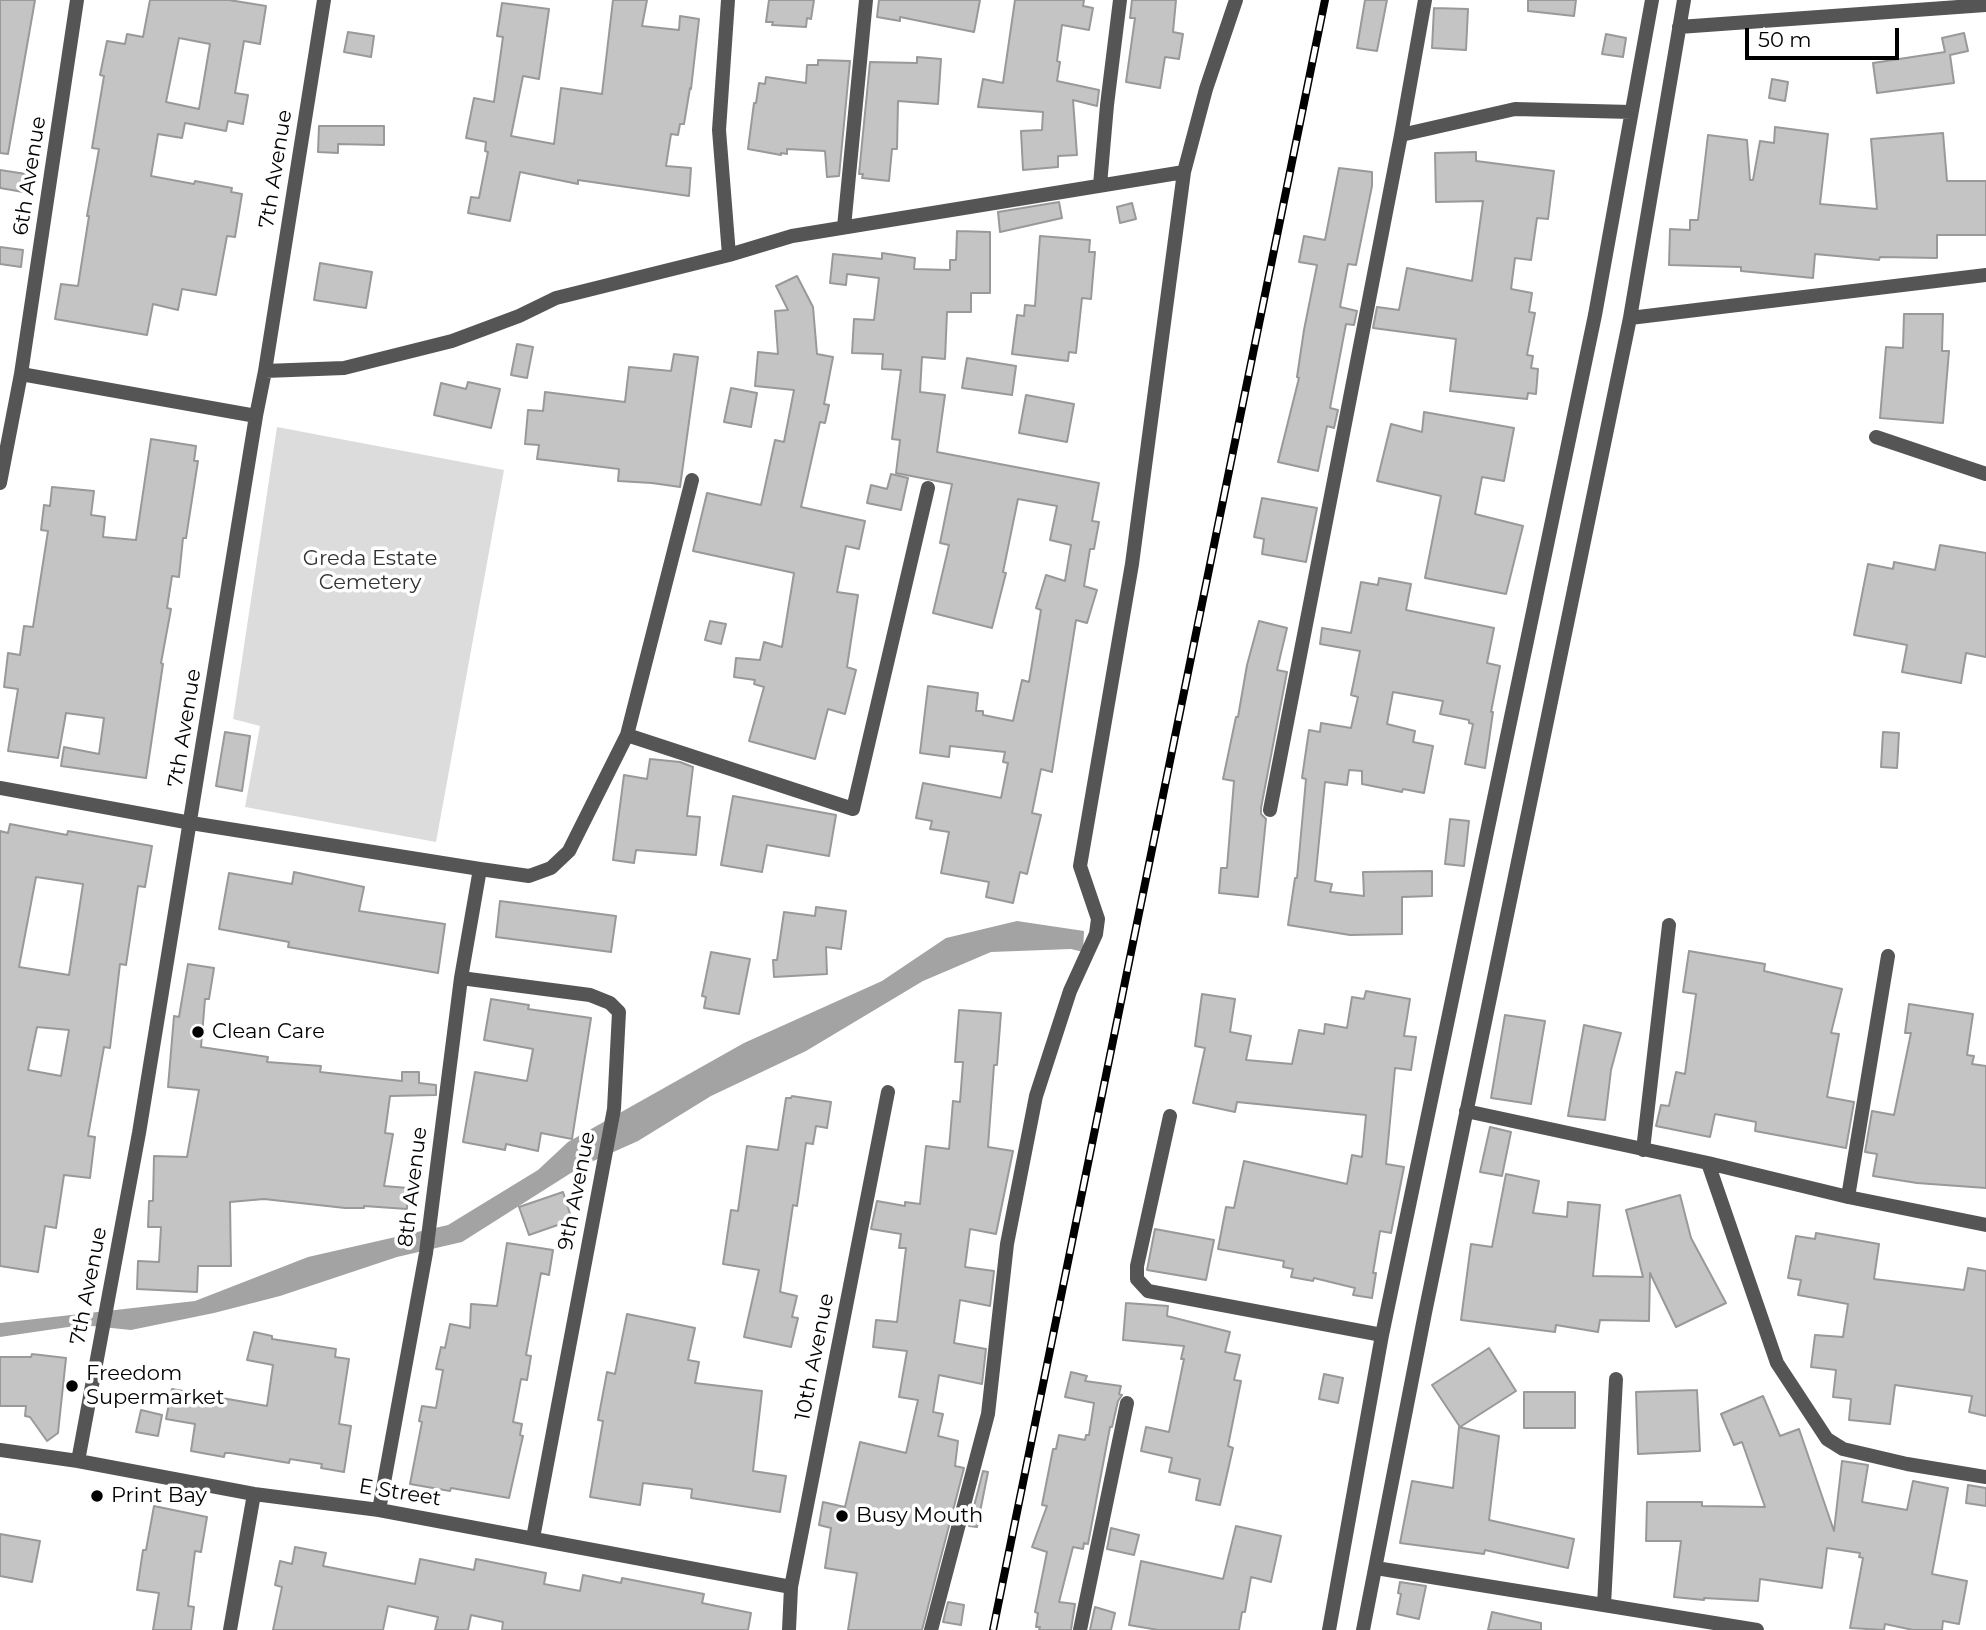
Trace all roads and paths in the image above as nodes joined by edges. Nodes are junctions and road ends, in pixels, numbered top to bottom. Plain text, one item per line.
1 (77, 0) edge
2 (324, 0) edge
3 (728, 0) edge
4 (866, 0) edge
5 (1120, 0) edge
6 (1237, 0) edge
7 (1425, 0) edge
8 (1651, 0) edge
9 (1684, 0) edge
10 (1986, 5) edge
11 (1679, 27) junction
12 (1631, 112) junction
13 (1401, 135) junction
14 (1184, 173) junction
15 (1100, 186) junction
16 (844, 227) junction
17 (729, 255) junction
18 (1986, 275) edge
19 (1630, 318) junction
20 (265, 371) junction
21 (21, 374) junction
22 (256, 416) junction
23 (1876, 437) dead end
24 (1986, 474) edge
25 (692, 480) dead end
26 (0, 483) edge
27 (928, 488) dead end
28 (627, 735) junction
29 (0, 788) edge
30 (1270, 810) dead end
31 (191, 823) junction
32 (480, 869) junction
33 (1669, 925) dead end
34 (1888, 956) dead end
35 (461, 978) junction
36 (888, 1092) dead end
37 (1466, 1111) junction
38 (1170, 1116) dead end
39 (1643, 1150) junction
40 (1708, 1163) junction
41 (1848, 1197) junction
42 (1986, 1225) edge
43 (1382, 1335) junction
44 (1616, 1379) dead end
45 (1127, 1403) dead end
46 (0, 1450) edge
47 (78, 1461) junction
48 (1986, 1477) edge
49 (254, 1494) junction
50 (379, 1510) junction
51 (533, 1538) junction
52 (1376, 1568) junction
53 (791, 1587) junction
54 (1604, 1605) junction
55 (230, 1630) edge
56 (789, 1630) edge
57 (932, 1630) edge
58 (1080, 1630) edge
59 (1329, 1630) edge
60 (1363, 1630) edge
61 (1757, 1630) edge

1 - 21 street, 6th Avenue
2 - 20 street, 7th Avenue
3 - 17 street
4 - 16 street
5 - 15 street
6 - 14 street
7 - 13 street
8 - 12 street
9 - 11 street
10 - 11 street
11 - 19 street
12 - 13 street
12 - 43 street
13 - 30 street
14 - 15 street
14 - 57 street
15 - 16 street
16 - 17 street
17 - 20 street
18 - 19 street
19 - 37 street
20 - 22 street, 7th Avenue
21 - 22 street
21 - 26 street, 6th Avenue
22 - 31 street, 7th Avenue
23 - 24 street
25 - 28 street
27 - 28 street
28 - 32 street
29 - 31 street
31 - 32 street
31 - 47 street, 7th Avenue
32 - 35 street, 8th Avenue
33 - 39 street
34 - 41 street
35 - 50 street, 8th Avenue
35 - 51 street, 9th Avenue
36 - 53 street, 10th Avenue
37 - 39 street
37 - 52 street
38 - 43 street
39 - 40 street
40 - 41 street
40 - 48 street
41 - 42 street
43 - 59 street
44 - 54 street
45 - 58 street
46 - 47 street, E Street
47 - 49 street, E Street
49 - 50 street, E Street
49 - 55 street
50 - 51 street, E Street
51 - 53 street, E Street
52 - 54 street
52 - 60 street
53 - 56 street, 10th Avenue
54 - 61 street

